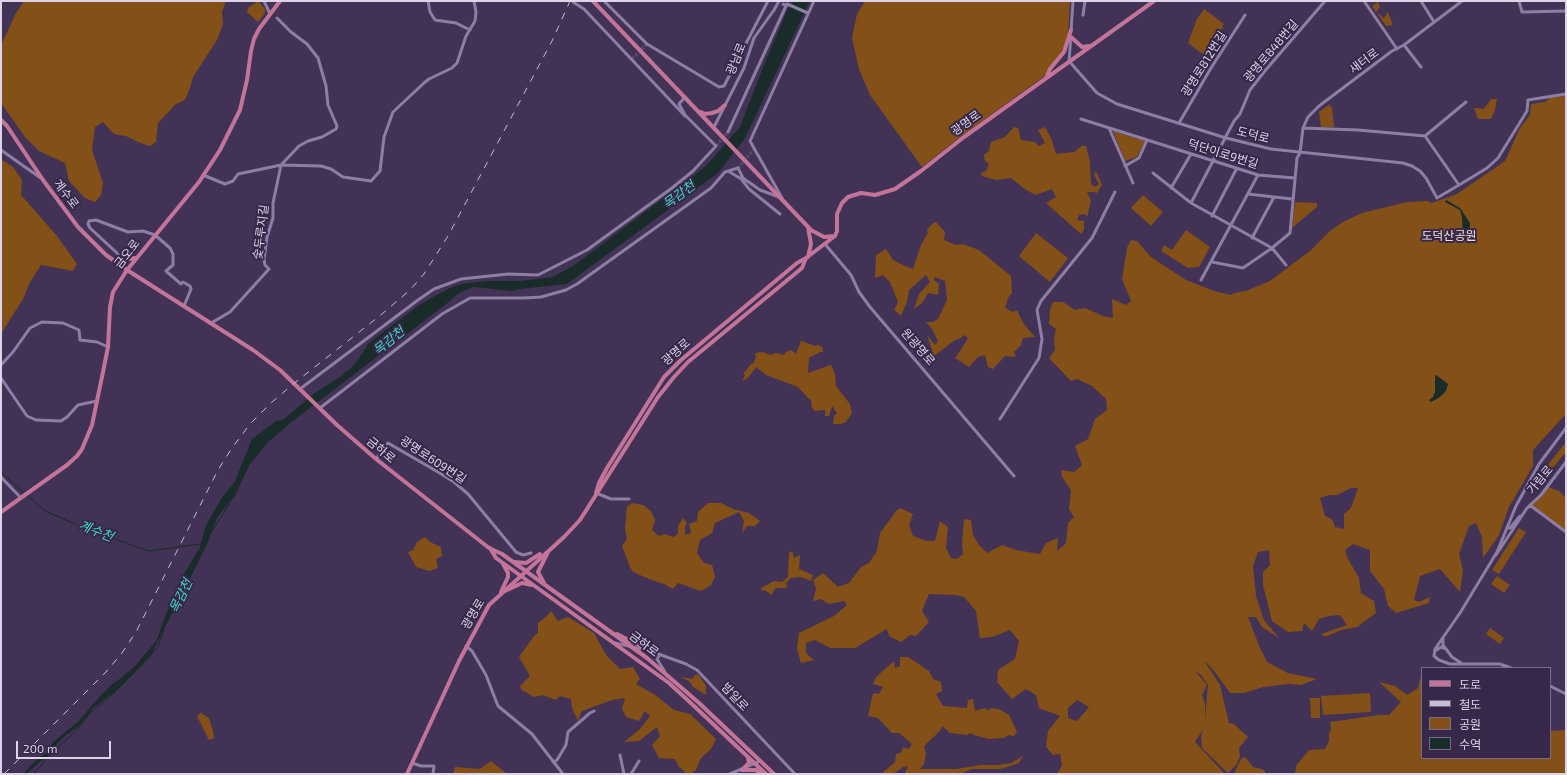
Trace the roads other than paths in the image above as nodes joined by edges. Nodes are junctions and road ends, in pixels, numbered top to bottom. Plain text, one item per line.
1 (264, 1) edge
2 (280, 1) edge
3 (428, 1) edge
4 (474, 1) edge
5 (593, 1) edge
6 (604, 1) edge
7 (768, 1) edge
8 (779, 1) edge
9 (814, 1) edge
10 (1073, 1) edge
11 (1085, 1) edge
12 (1154, 1) edge
13 (1325, 1) edge
14 (1364, 1) edge
15 (1421, 1) edge
16 (1462, 1) edge
17 (1519, 1) edge
18 (573, 2) edge
19 (1566, 11) edge
20 (808, 13) junction
21 (270, 14) junction
22 (1083, 15) dead end
23 (1245, 15) dead end
24 (277, 18) dead end
25 (1434, 22) junction
26 (470, 30) junction
27 (1071, 30) junction
28 (1071, 37) junction
29 (1404, 45) junction
30 (1092, 46) junction
31 (1398, 49) junction
32 (1069, 61) junction
33 (1421, 67) dead end
34 (1045, 78) junction
35 (1566, 94) edge
36 (667, 96) junction
37 (686, 97) junction
38 (1466, 102) dead end
39 (679, 104) junction
40 (725, 105) junction
41 (698, 111) junction
42 (1081, 119) dead end
43 (1, 120) edge
44 (690, 120) junction
45 (1179, 122) junction
46 (714, 127) junction
47 (1108, 128) junction
48 (1303, 128) junction
49 (728, 132) tunnel mouth
50 (1425, 136) junction
51 (1226, 138) junction
52 (1147, 140) junction
53 (1, 150) edge
54 (1300, 153) junction
55 (1191, 154) junction
56 (1214, 160) junction
57 (281, 165) junction
58 (1125, 166) junction
59 (1237, 168) junction
60 (728, 171) junction
61 (1153, 173) dead end
62 (203, 175) junction
63 (1258, 175) junction
64 (1295, 178) junction
65 (43, 180) junction
66 (742, 180) junction
67 (746, 180) junction
68 (1133, 183) dead end
69 (1459, 185) junction
70 (1172, 188) junction
71 (1115, 192) dead end
72 (1248, 194) junction
73 (780, 198) junction
74 (1274, 198) junction
75 (1292, 199) junction
76 (785, 202) junction
77 (1191, 203) junction
78 (780, 214) dead end
79 (1212, 216) junction
80 (1230, 226) junction
81 (809, 228) junction
82 (155, 235) junction
83 (835, 236) junction
84 (1252, 238) junction
85 (825, 244) junction
86 (1272, 248) junction
87 (136, 258) junction
88 (807, 258) junction
89 (114, 261) junction
90 (122, 261) junction
91 (1212, 262) junction
92 (1286, 265) dead end
93 (126, 270) junction
94 (1201, 280) dead end
95 (184, 306) junction
96 (211, 323) junction
97 (108, 347) junction
98 (1, 365) edge
99 (1, 378) edge
100 (300, 389) junction
101 (97, 400) junction
102 (320, 408) junction
103 (1000, 419) dead end
104 (1566, 428) edge
105 (376, 459) junction
106 (1566, 462) edge
107 (1014, 476) dead end
108 (1, 477) edge
109 (596, 493) junction
110 (22, 497) junction
111 (629, 499) dead end
112 (1526, 508) junction
113 (1, 512) edge
114 (1507, 527) junction
115 (1566, 532) edge
116 (489, 548) junction
117 (550, 548) junction
118 (531, 552) dead end
119 (512, 561) junction
120 (502, 562) junction
121 (1489, 564) junction
122 (525, 570) junction
123 (520, 575) junction
124 (547, 586) junction
125 (537, 587) junction
126 (501, 593) junction
127 (605, 628) junction
128 (1443, 638) junction
129 (612, 642) junction
130 (466, 646) junction
131 (632, 647) junction
132 (1446, 649) junction
133 (650, 651) junction
134 (1435, 652) junction
135 (660, 654) junction
136 (1461, 664) junction
137 (1508, 667) edge
138 (666, 673) junction
139 (1551, 686) edge
140 (1566, 694) edge
141 (594, 711) dead end
142 (620, 755) dead end
143 (748, 758) junction
144 (639, 761) dead end
145 (760, 761) junction
146 (553, 762) junction
147 (412, 763) junction
148 (755, 764) junction
149 (742, 770) junction
150 (765, 773) edge
151 (407, 774) edge
152 (433, 774) edge
153 (563, 774) edge
154 (624, 774) edge
155 (630, 774) edge
156 (730, 774) edge
157 (774, 774) edge
158 (795, 774) edge

1 - 21 street
2 - 21 main road, 금오로
3 - 26 street
4 - 26 street
5 - 37 main road, 원광명로
6 - 7 street
8 - 40 street, 광남로
9 - 20 street
10 - 27 street
11 - 22 street
12 - 30 main road, 광명로
13 - 51 street, 광명로848번길
14 - 31 street
15 - 25 street
16 - 25 street, 새터로
17 - 19 street
18 - 36 street
20 - 49 street
20 - 76 street
21 - 62 main road, 금오로
23 - 45 street, 광명로812번길
24 - 57 street
25 - 29 street, 새터로
26 - 57 street
27 - 28 street
27 - 34 main road
28 - 30 main road
28 - 32 street
29 - 31 street, 새터로
29 - 33 street
30 - 32 main road, 광명로
31 - 48 street, 새터로
32 - 34 main road, 광명로
32 - 45 street, 도덕로
34 - 83 main road, 광명로
35 - 69 street
36 - 39 street
36 - 44 street
37 - 39 street
37 - 41 main road, 원광명로
38 - 50 street
39 - 44 street
40 - 41 main road
40 - 46 street, 광남로
41 - 46 main road, 원광명로
42 - 47 street, 덕단이로9번길
43 - 65 main road, 계수로
44 - 100 street
45 - 51 street, 도덕로
46 - 73 main road, 원광명로
47 - 52 street, 덕단이로9번길
47 - 58 street
48 - 50 street
48 - 54 street, 새터로
50 - 69 street
51 - 54 street, 도덕로
51 - 56 street, 광명로848번길
52 - 55 street, 덕단이로9번길
52 - 58 street
53 - 65 street
54 - 64 street, 새터로
54 - 69 street, 도덕로
55 - 56 street, 덕단이로9번길
55 - 70 street
56 - 59 street, 덕단이로9번길
56 - 77 street, 광명로848번길
57 - 62 street
57 - 96 street, 숯두루지길
58 - 68 street
59 - 63 street, 덕단이로9번길
59 - 79 street
60 - 66 street
60 - 67 street
60 - 102 street
61 - 70 street
62 - 82 main road, 금오로
63 - 64 street, 덕단이로9번길
63 - 72 street
64 - 75 street, 새터로
65 - 89 main road, 계수로
66 - 67 street
66 - 78 street
67 - 73 street
70 - 77 street
71 - 103 street
72 - 74 street
72 - 80 street
73 - 76 main road, 원광명로
74 - 75 street
74 - 84 street
75 - 86 street, 새터로
76 - 81 main road, 원광명로
77 - 79 street
79 - 80 street
80 - 84 street
80 - 91 street
81 - 83 main road
81 - 85 main road, 원광명로
81 - 88 main road
82 - 87 main road, 금오로
82 - 90 street
82 - 95 street
83 - 85 main road, 광명로
84 - 86 street
85 - 88 main road, 광명로
85 - 107 street, 원광명로
86 - 91 street, 새터로
86 - 92 street
87 - 90 main road
87 - 93 main road, 금오로
88 - 109 main road, 광명로
88 - 109 main road, 광명로
89 - 90 main road
89 - 93 main road, 계수로
91 - 94 street
93 - 95 main road
93 - 97 main road, 금오로
95 - 96 main road
96 - 100 main road
97 - 98 street
97 - 101 main road, 금오로
99 - 101 street
100 - 102 main road, 금하로
101 - 110 main road, 금오로
102 - 105 main road, 금하로
104 - 114 street
105 - 116 main road, 금하로
105 - 118 street, 광명로609번길
106 - 112 street, 가림로
108 - 110 street
109 - 111 street
109 - 117 main road, 광명로
110 - 113 main road, 금오로
112 - 114 street
112 - 115 street
112 - 121 street
114 - 121 street
116 - 119 main road, 금하로
116 - 120 main road, 금하로
117 - 119 main road
117 - 122 main road, 광명로
117 - 124 main road
119 - 122 main road, 금하로
120 - 123 main road, 금하로
120 - 126 main road
121 - 128 street
122 - 123 main road, 광명로
122 - 124 main road, 금하로
123 - 125 main road, 금하로
123 - 126 main road, 광명로
124 - 127 main road, 금하로
125 - 126 main road
125 - 129 main road, 금하로
126 - 130 main road, 광명로
127 - 131 main road, 금하로
127 - 133 main road
128 - 132 street
128 - 134 street
129 - 131 street, 밤일로
129 - 143 main road, 금하로
130 - 146 street
130 - 147 main road, 광명로
131 - 133 street, 밤일로
131 - 138 main road, 금하로
132 - 134 street
132 - 136 street
133 - 135 street, 밤일로
134 - 136 street
135 - 138 street
135 - 158 street, 밤일로
136 - 137 street
138 - 145 main road, 금하로
139 - 140 street
141 - 146 street
142 - 154 street
143 - 148 main road, 금하로
143 - 149 main road
144 - 155 street
145 - 148 street
145 - 157 main road, 금하로
146 - 153 street
147 - 151 main road, 광명로
147 - 152 street
148 - 149 street
148 - 150 main road, 금하로
149 - 150 main road
149 - 156 street

